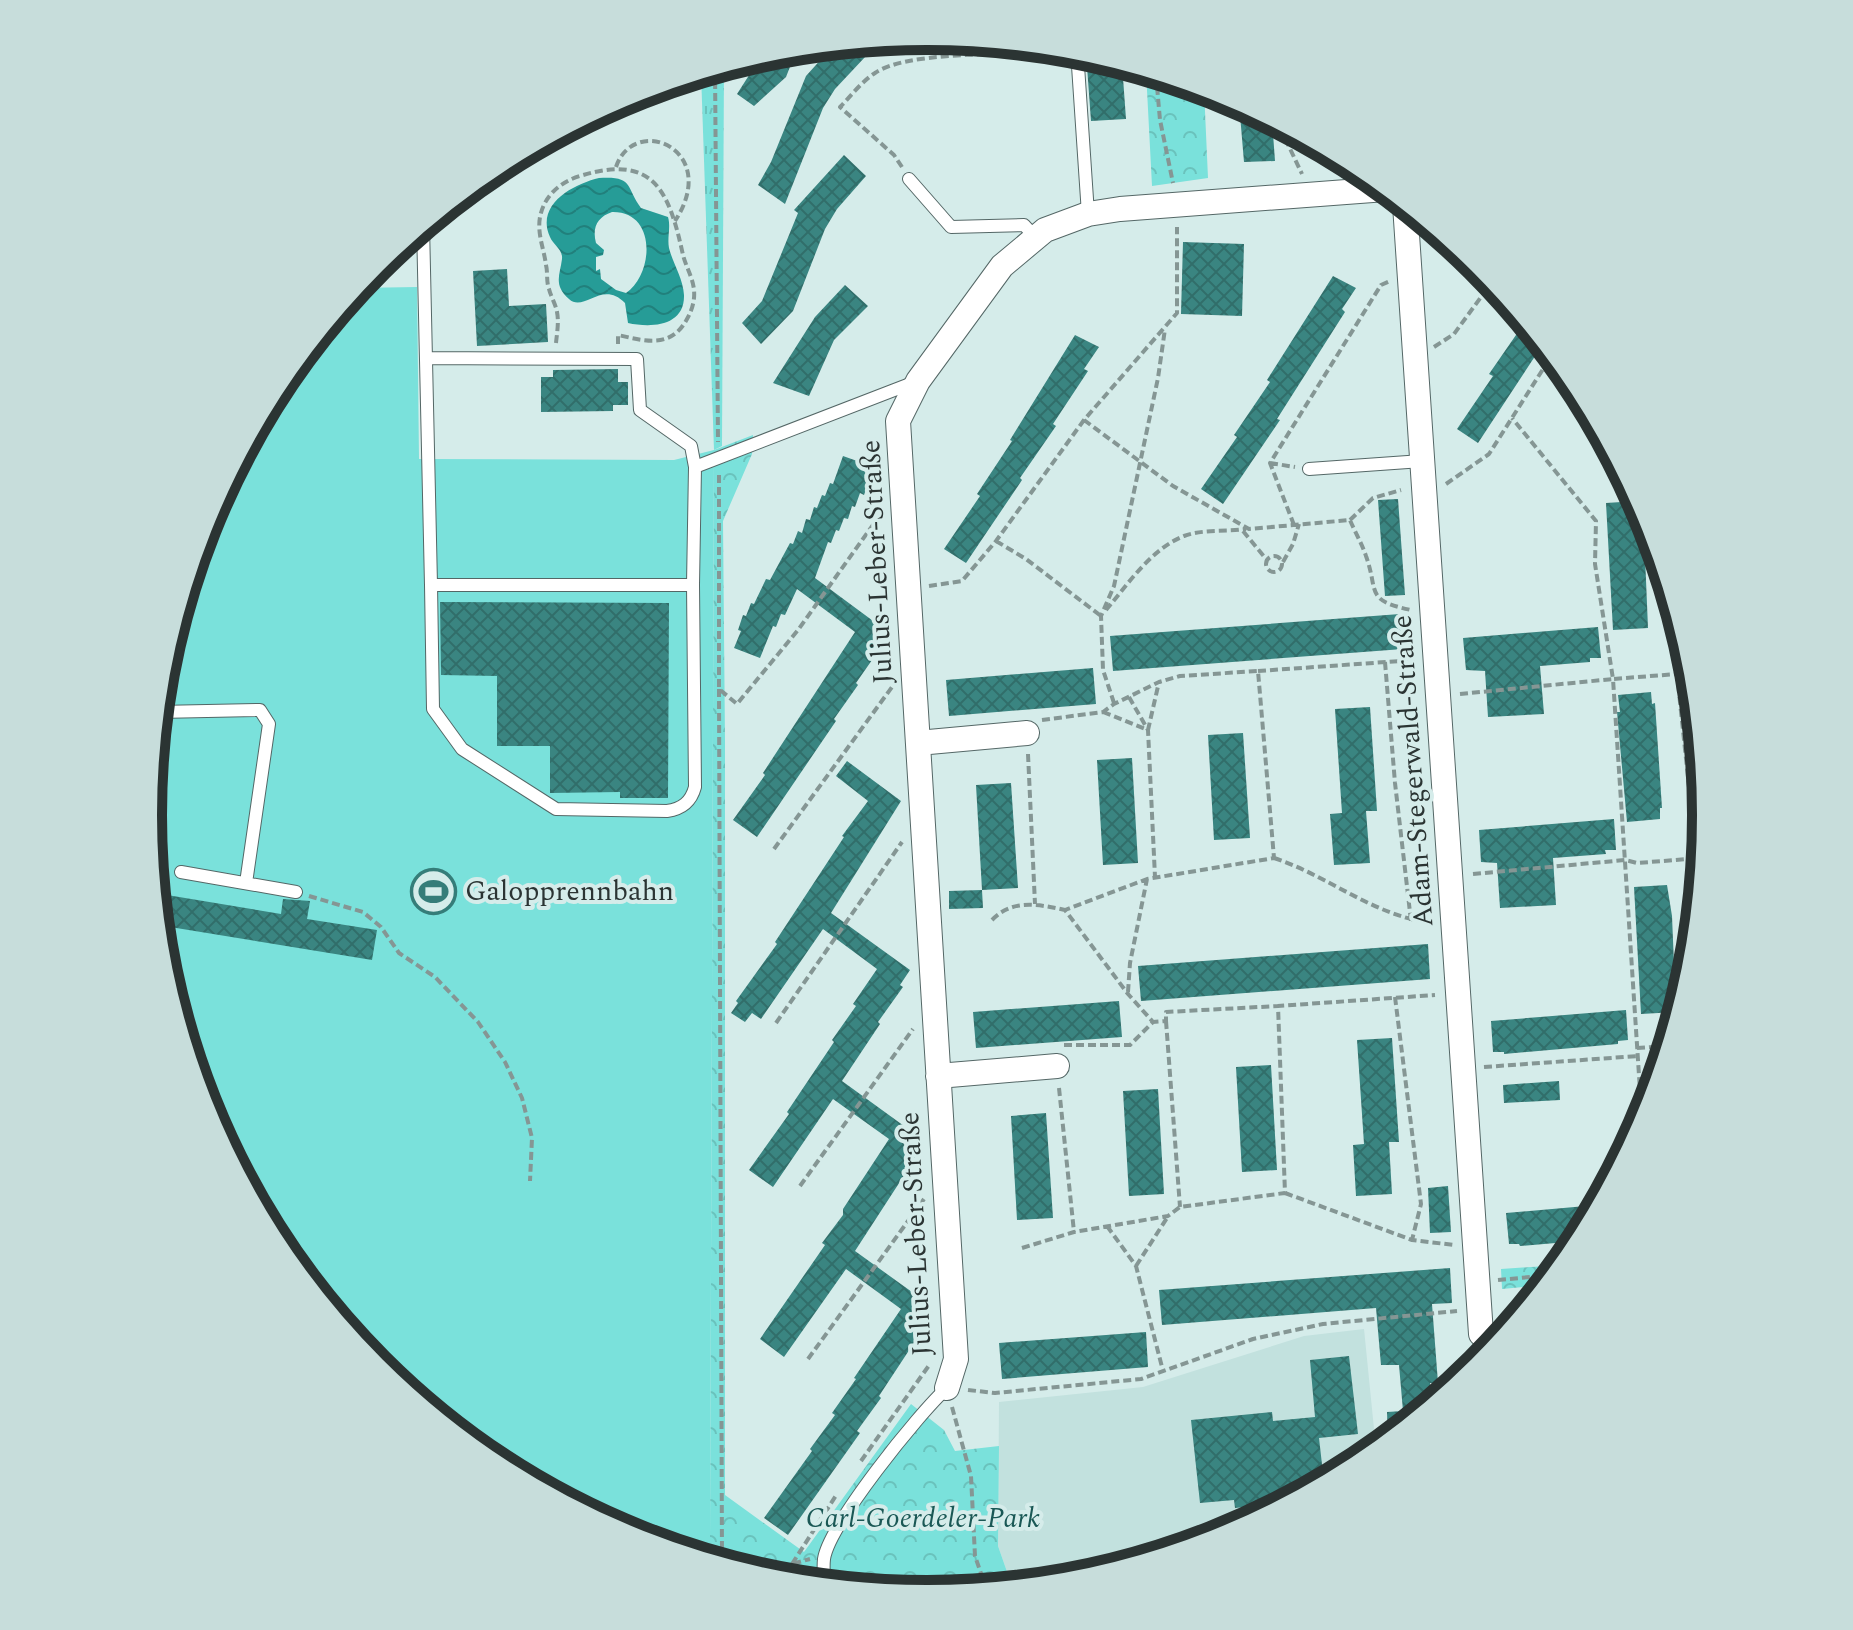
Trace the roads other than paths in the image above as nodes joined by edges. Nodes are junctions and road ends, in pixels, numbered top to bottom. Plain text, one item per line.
1 (1078, 65) edge
2 (909, 179) road end
3 (1368, 190) edge
4 (1088, 214) junction
5 (1406, 219) edge
6 (1035, 237) junction
7 (423, 239) edge
8 (426, 358) junction
9 (918, 381) junction
10 (695, 467) junction
11 (1309, 469) road end
12 (1423, 481) junction
13 (431, 585) junction
14 (693, 585) junction
15 (169, 712) edge
16 (1027, 733) road end
17 (918, 743) junction
18 (181, 872) dead end
19 (246, 883) junction
20 (296, 892) road end
21 (1057, 1066) road end
22 (938, 1076) junction
23 (1480, 1322) road end
24 (947, 1388) joint
25 (824, 1573) edge

1 - 4 lane
2 - 6 lane
3 - 4 street, Julius-Leber-Straße
4 - 6 street, Julius-Leber-Straße
5 - 12 street, Adam-Stegerwald-Straße
6 - 9 street, Julius-Leber-Straße
7 - 8 lane
8 - 10 lane
8 - 13 lane
9 - 10 lane
9 - 17 street, Julius-Leber-Straße
10 - 14 lane
11 - 12 lane
12 - 23 street, Adam-Stegerwald-Straße
13 - 14 lane
13 - 14 lane
15 - 19 lane
16 - 17 street
17 - 22 street, Julius-Leber-Straße
18 - 19 lane
19 - 20 lane
21 - 22 street, Julius-Leber-Straße
22 - 24 street, Julius-Leber-Straße
24 - 25 lane

